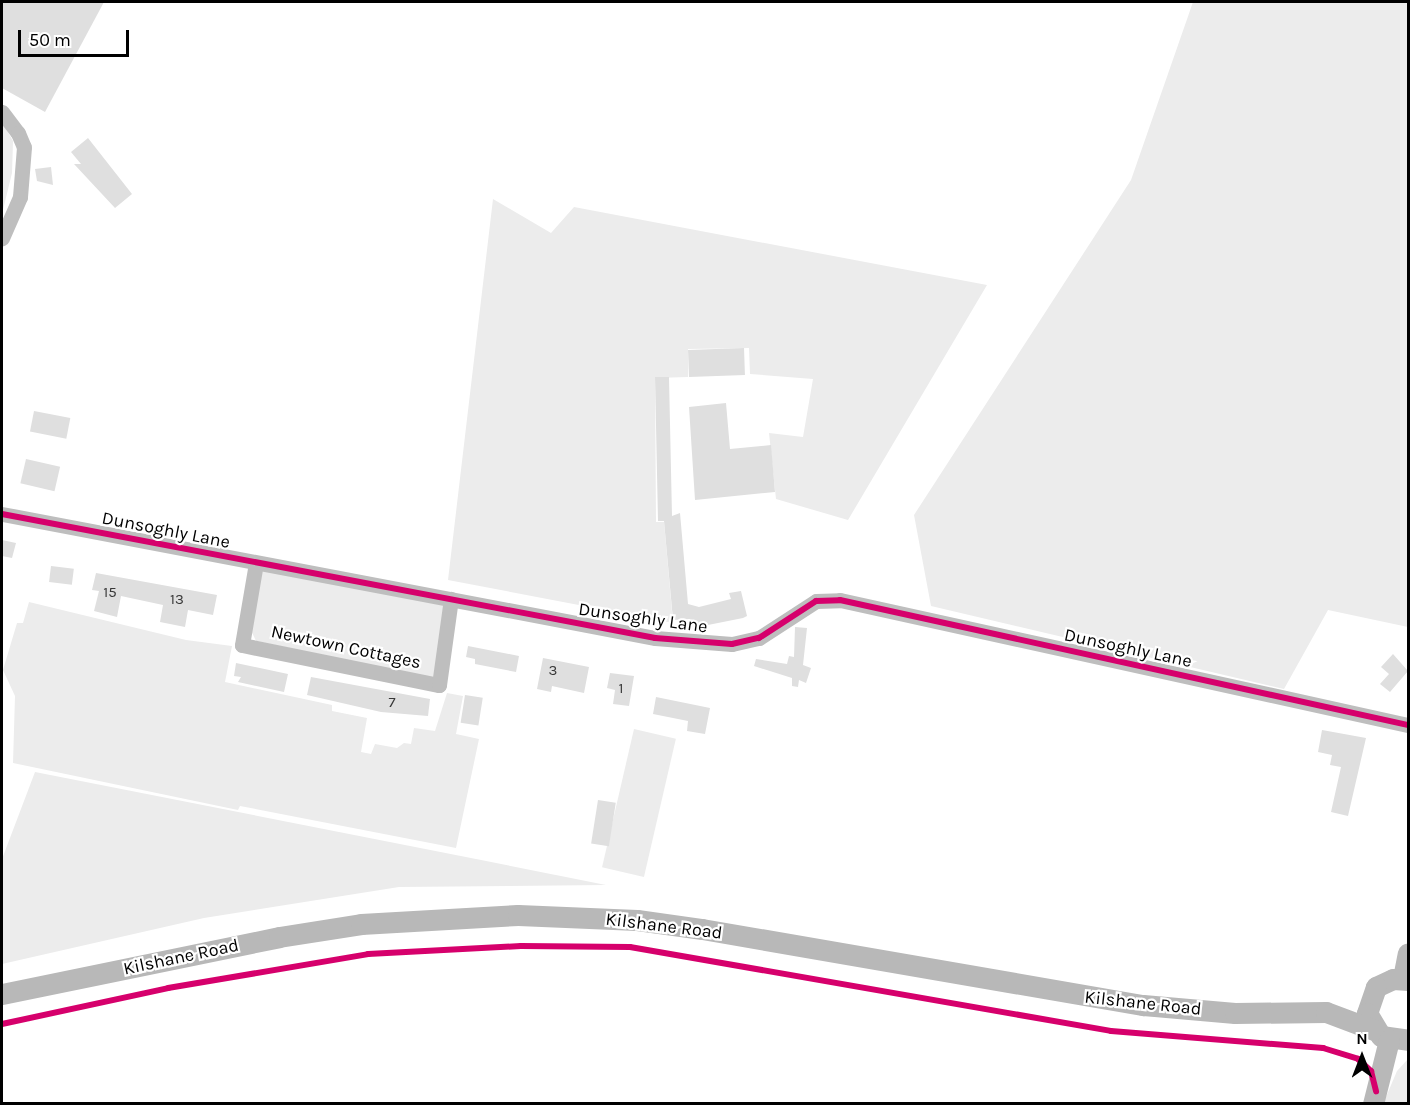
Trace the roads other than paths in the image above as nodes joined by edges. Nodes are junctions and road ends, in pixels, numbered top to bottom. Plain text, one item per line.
1 (2, 112) edge
2 (2, 238) edge
3 (2, 514) edge
4 (256, 563) junction
5 (451, 600) junction
6 (1408, 725) edge
7 (1408, 953) edge
8 (1406, 979) edge
9 (2, 994) edge
10 (1371, 995) junction
11 (1326, 1012) junction
12 (1391, 1036) edge
13 (1373, 1104) edge

1 - 2 street
3 - 4 street, Dunsoghly Lane
4 - 5 street, Dunsoghly Lane
4 - 5 street, Newtown Cottages
5 - 6 street, Dunsoghly Lane
7 - 8 street
8 - 10 street, Kilshane Road
9 - 11 street, Kilshane Road
10 - 11 street, Kilshane Road
10 - 12 street
11 - 12 street, Kilshane Road
12 - 13 street

